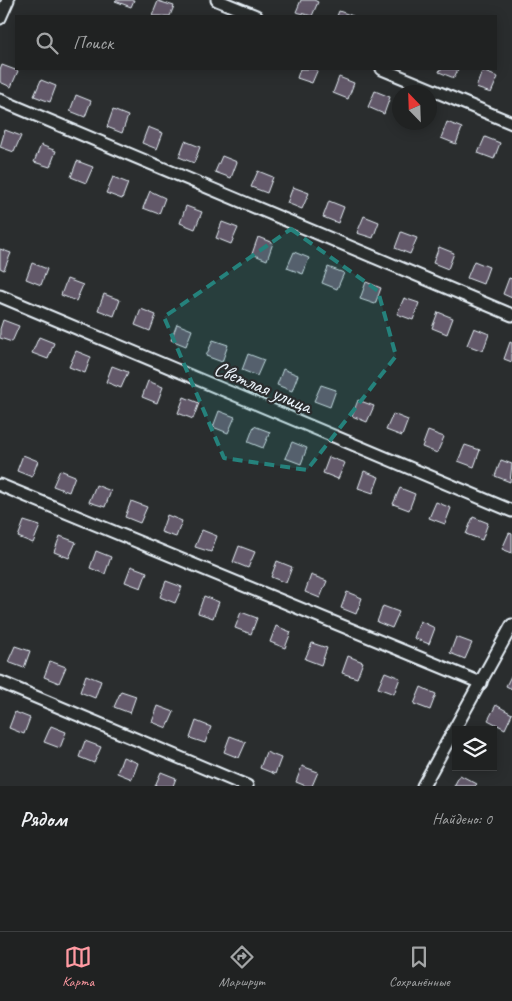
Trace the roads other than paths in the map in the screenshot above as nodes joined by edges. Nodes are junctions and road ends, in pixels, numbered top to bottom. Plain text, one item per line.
1 (8, 0) edge
2 (217, 0) edge
3 (254, 15) edge
4 (0, 18) edge
5 (384, 70) edge
6 (0, 100) edge
7 (512, 123) edge
8 (0, 296) edge
9 (512, 315) edge
10 (0, 486) edge
11 (512, 511) edge
12 (512, 625) edge
13 (0, 682) edge
14 (482, 683) junction
15 (247, 786) edge
16 (424, 786) edge

1 - 4 street
2 - 3 street
5 - 7 street
6 - 9 street
8 - 11 street, Светлая улица
10 - 14 street
12 - 14 street
13 - 15 street
14 - 16 street

